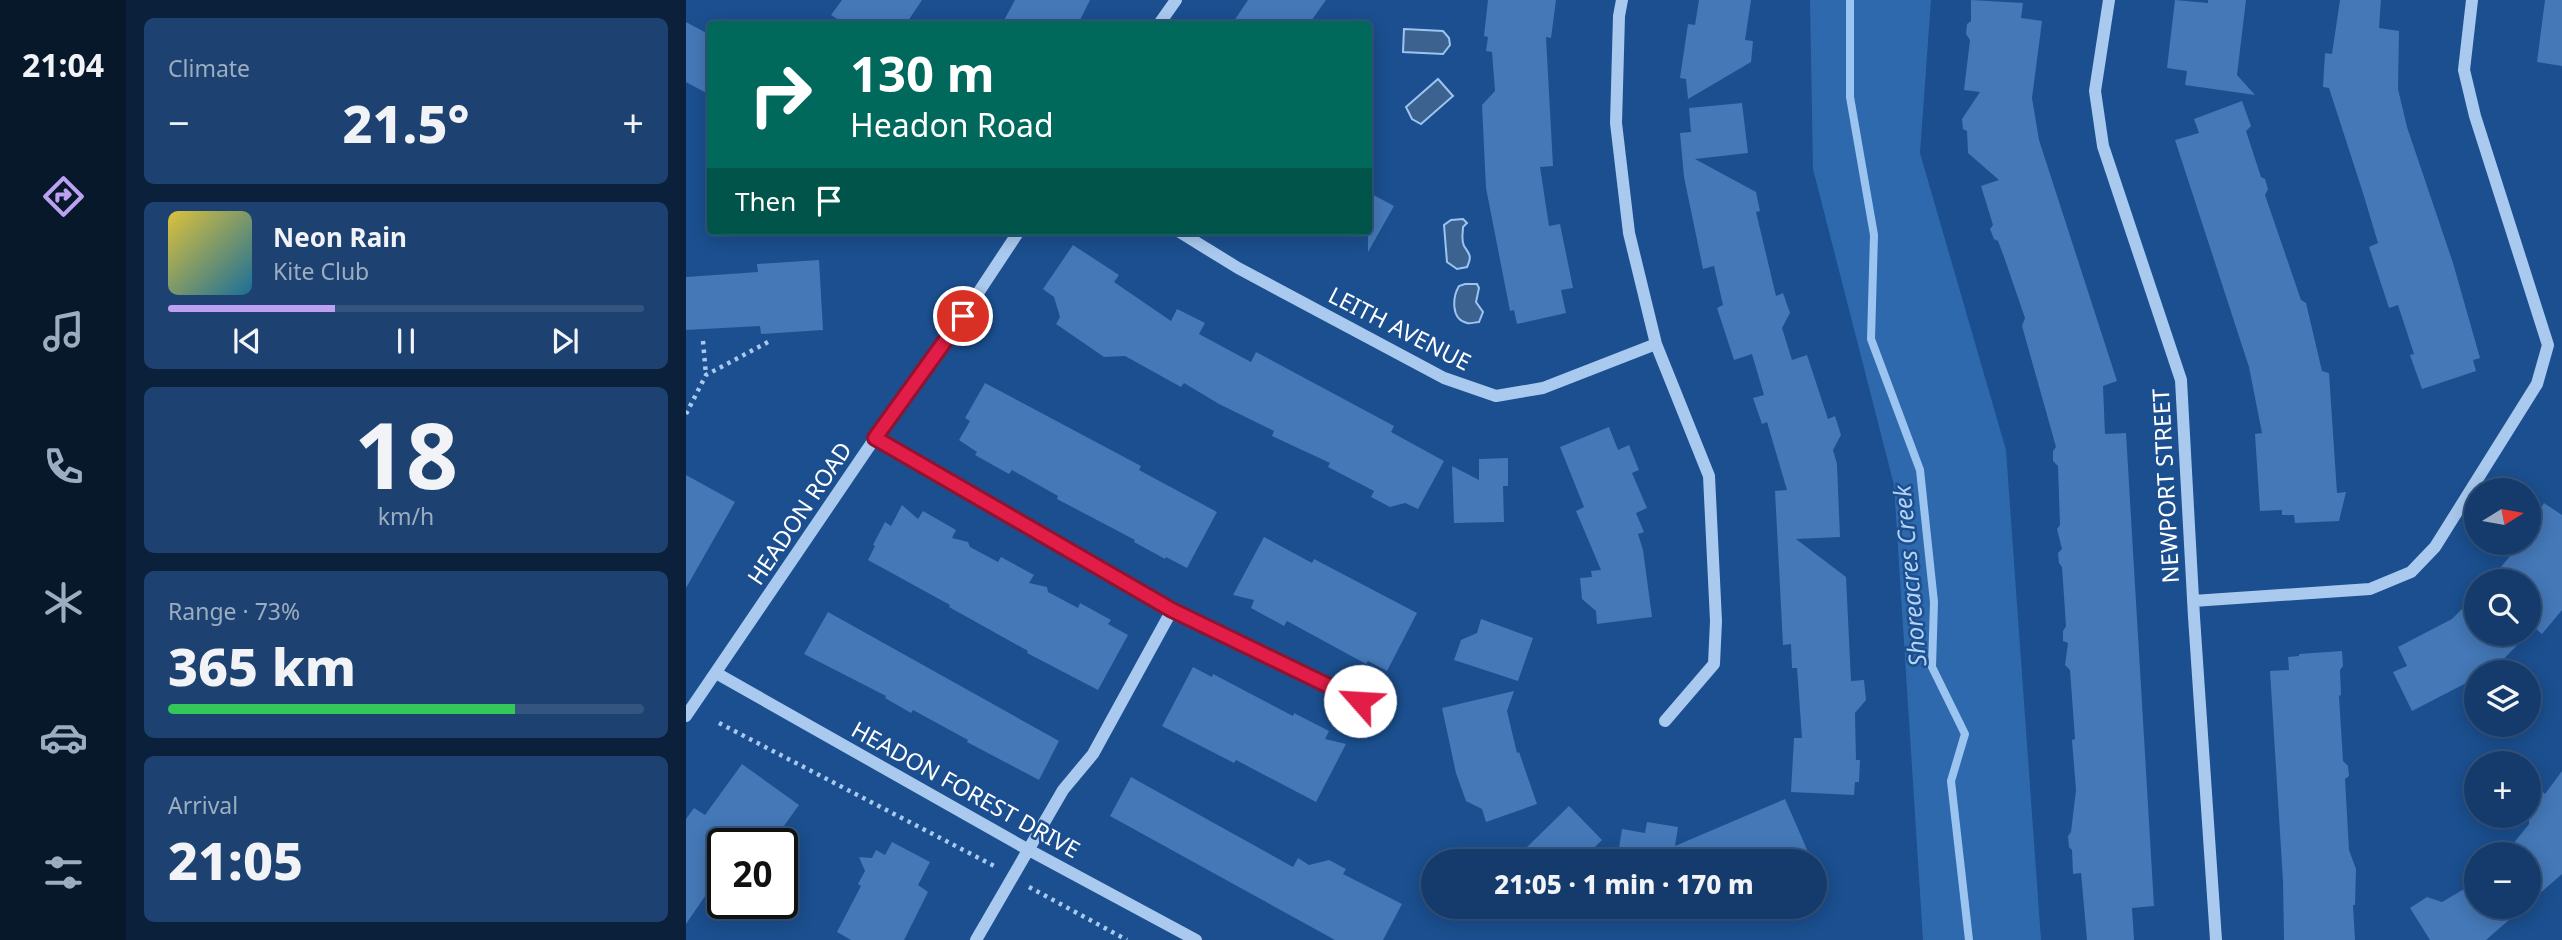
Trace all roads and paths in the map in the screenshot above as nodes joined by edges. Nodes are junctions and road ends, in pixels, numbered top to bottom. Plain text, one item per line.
1 (1176, 0) edge
2 (1622, 0) edge
3 (2109, 0) edge
4 (2472, 0) edge
5 (1161, 21) edge
6 (1016, 235) edge
7 (1184, 235) edge
8 (703, 341) dead end
9 (770, 341) dead end
10 (1656, 344) junction
11 (706, 375) junction
12 (686, 414) edge
13 (875, 438) junction
14 (2193, 601) junction
15 (1172, 610) junction
16 (716, 673) junction
17 (1360, 701) dead end
18 (686, 716) edge
19 (1665, 721) dead end
20 (719, 723) dead end
21 (1027, 849) junction
22 (1012, 876) junction
23 (976, 940) edge
24 (1127, 940) edge
25 (1196, 940) edge
26 (2216, 940) edge

1 - 5 street
2 - 10 street
3 - 14 street, NEWPORT STREET
4 - 14 street
6 - 13 street, HEADON ROAD
7 - 10 street, LEITH AVENUE
8 - 11 path
9 - 11 path
10 - 19 street
11 - 12 path
13 - 15 street
13 - 16 street, HEADON ROAD
14 - 26 street, NEWPORT STREET
15 - 17 street
15 - 21 street
16 - 18 street, HEADON ROAD
16 - 21 street, HEADON FOREST DRIVE
20 - 22 path
21 - 22 street
21 - 25 street, HEADON FOREST DRIVE
22 - 23 street
22 - 24 path

